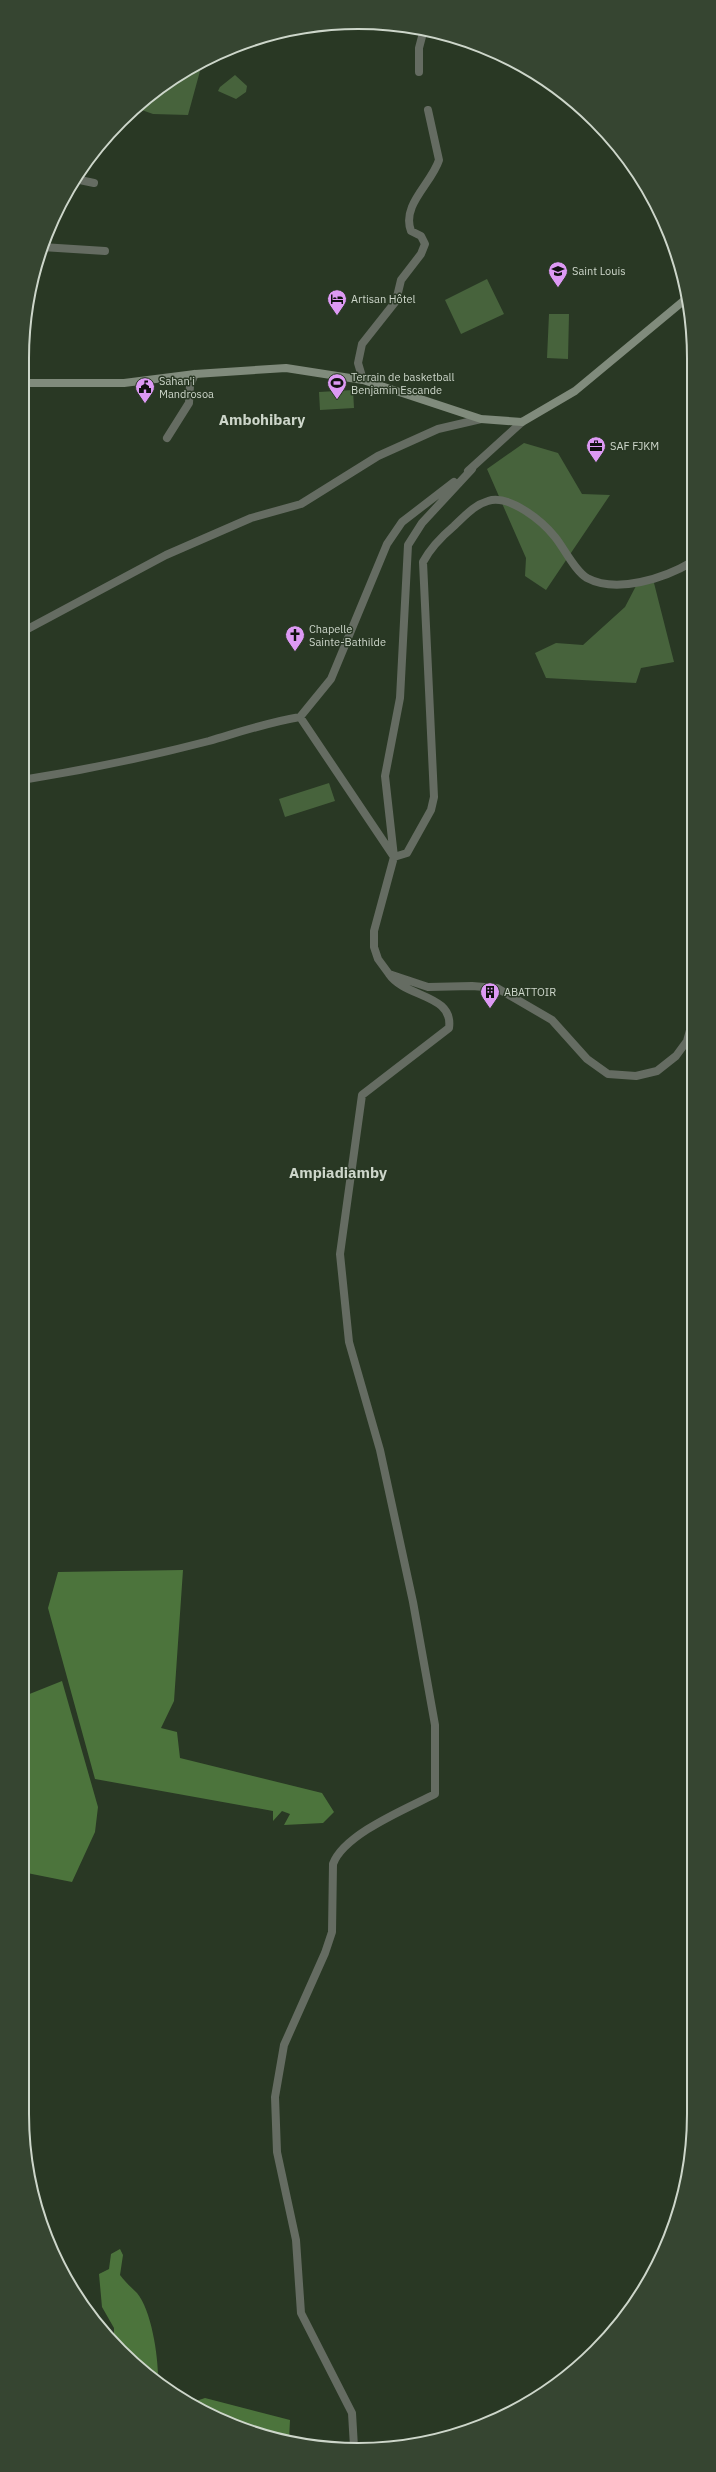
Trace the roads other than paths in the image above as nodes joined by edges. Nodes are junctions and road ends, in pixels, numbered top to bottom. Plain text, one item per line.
1 (422, 35) edge
2 (419, 72) dead end
3 (428, 110) dead end
4 (81, 180) edge
5 (94, 182) dead end
6 (48, 247) edge
7 (105, 251) dead end
8 (682, 302) edge
9 (195, 374) junction
10 (363, 380) junction
11 (29, 383) edge
12 (481, 419) junction
13 (522, 422) junction
14 (167, 438) dead end
15 (472, 469) junction
16 (687, 565) edge
17 (29, 628) edge
18 (300, 716) junction
19 (29, 779) edge
20 (394, 857) junction
21 (389, 974) junction
22 (687, 1042) edge
23 (354, 2443) edge

1 - 2 street
3 - 10 street
4 - 5 street
6 - 7 street
8 - 13 street
9 - 10 street
9 - 11 street
9 - 14 street
10 - 12 street
12 - 13 street
12 - 17 street
13 - 15 street
15 - 18 street
15 - 20 street
16 - 20 street
18 - 19 street
18 - 20 street
20 - 21 street
21 - 22 street
21 - 23 street

